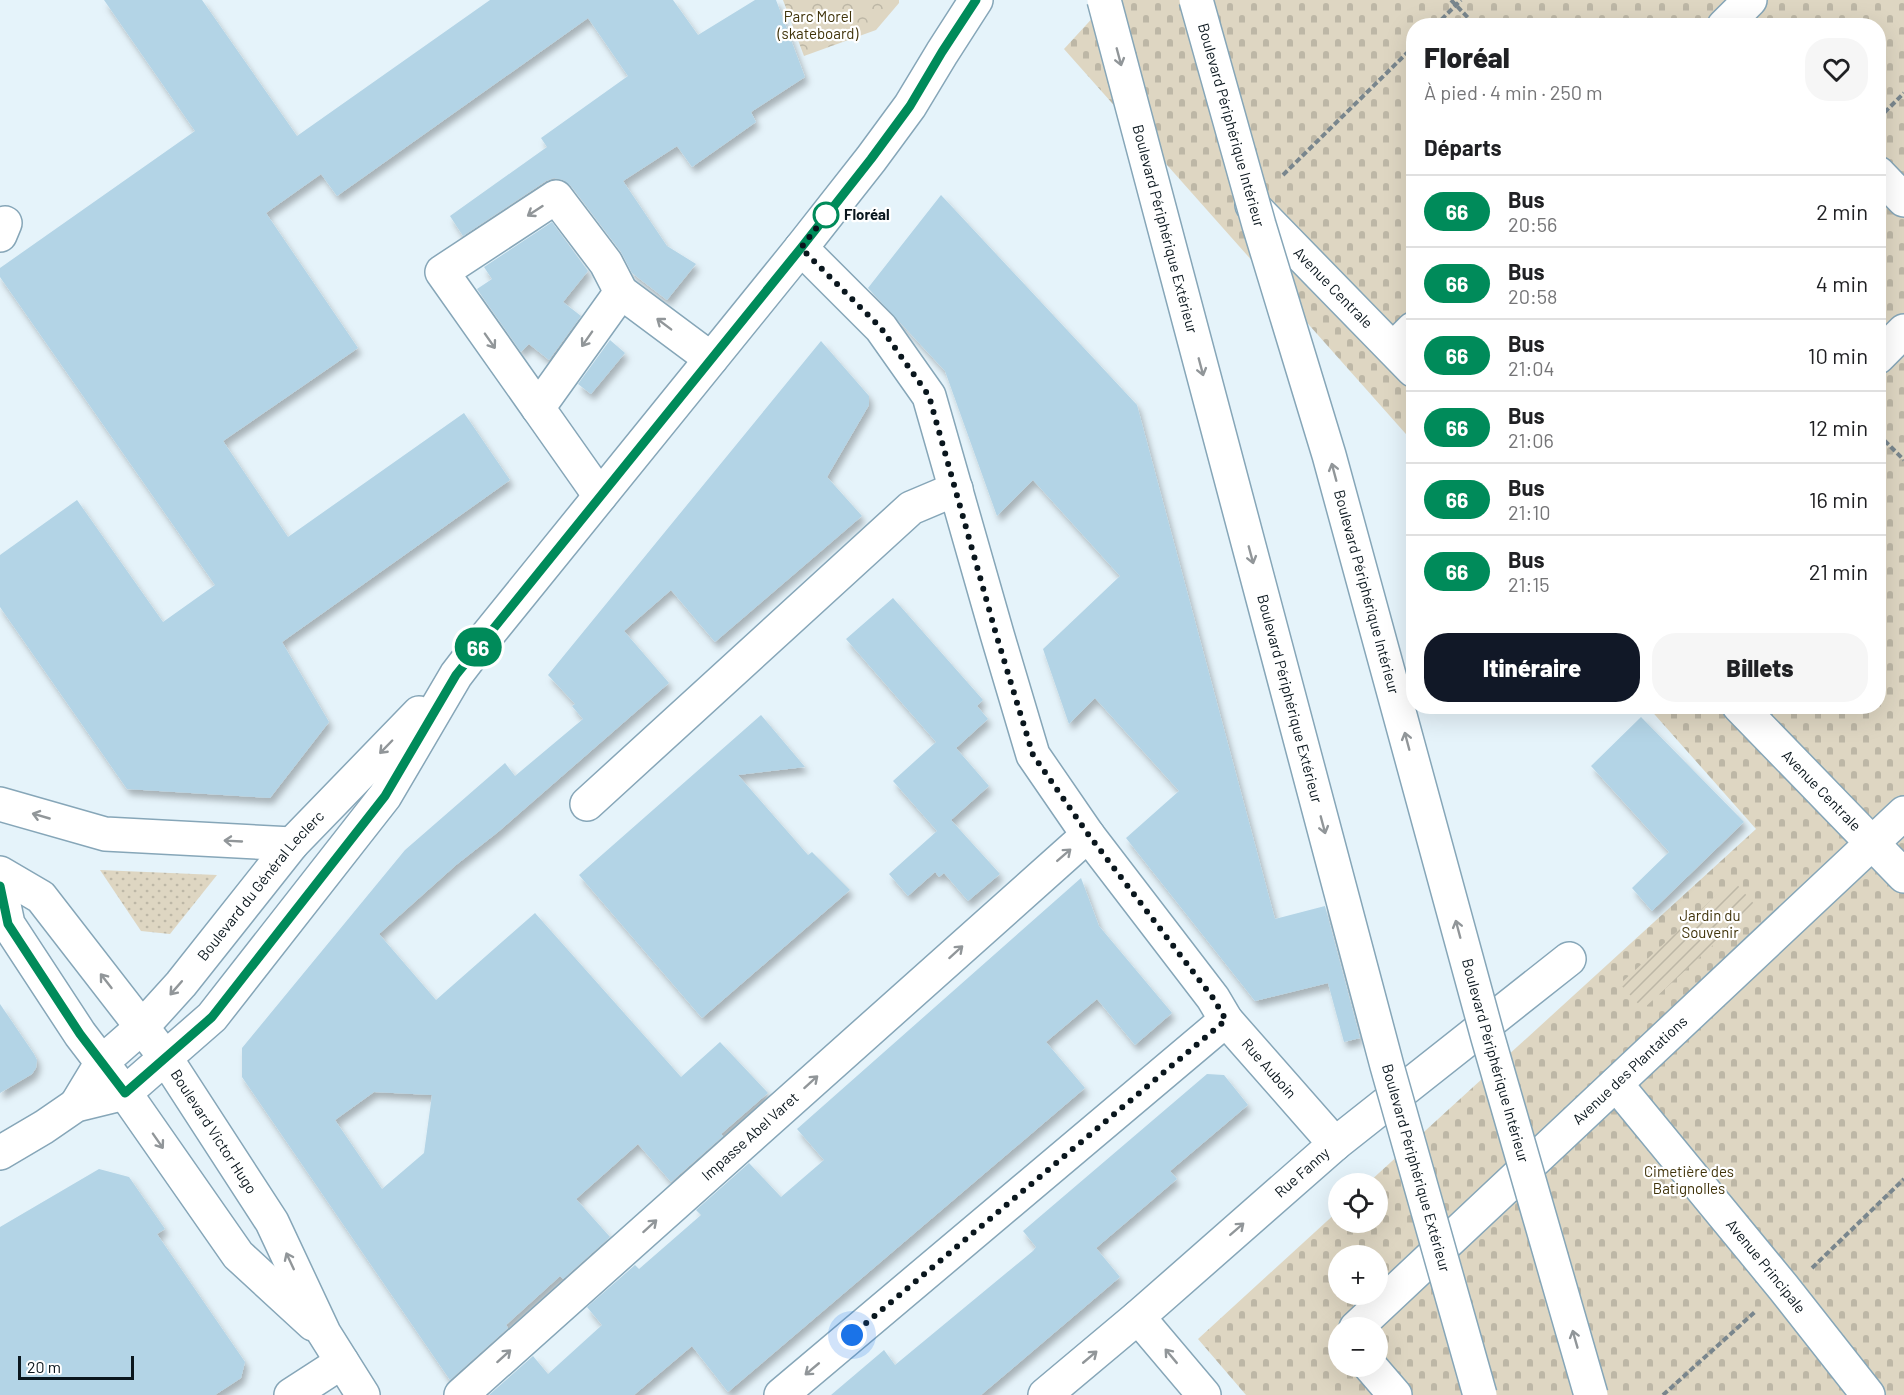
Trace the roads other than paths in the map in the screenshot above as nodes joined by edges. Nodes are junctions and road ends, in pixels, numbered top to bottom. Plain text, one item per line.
1 (956, 0) edge
2 (976, 0) edge
3 (1104, 0) edge
4 (1196, 0) edge
5 (942, 52) junction
6 (1886, 181) edge
7 (1904, 200) edge
8 (1252, 205) road end
9 (801, 248) junction
10 (621, 292) junction
11 (1904, 331) edge
12 (1886, 349) edge
13 (1406, 350) edge
14 (711, 359) junction
15 (538, 408) junction
16 (956, 489) junction
17 (600, 496) junction
18 (456, 675) junction
19 (1747, 714) edge
20 (0, 804) edge
21 (588, 804) dead end
22 (1904, 813) edge
23 (1088, 834) junction
24 (1872, 843) junction
25 (292, 844) junction
26 (0, 873) edge
27 (1904, 876) edge
28 (0, 886) edge
29 (1569, 959) dead end
30 (1226, 1020) junction
31 (142, 1027) junction
32 (165, 1057) junction
33 (102, 1062) junction
34 (1616, 1084) junction
35 (125, 1093) junction
36 (76, 1105) junction
37 (1335, 1144) junction
38 (0, 1153) edge
39 (1138, 1317) junction
40 (1368, 1317) edge
41 (324, 1333) junction
42 (342, 1362) junction
43 (1379, 1377) edge
44 (291, 1395) edge
45 (363, 1395) edge
46 (461, 1395) edge
47 (781, 1395) edge
48 (1045, 1395) edge
49 (1204, 1395) edge
50 (1395, 1395) edge
51 (1480, 1395) edge
52 (1591, 1395) edge
53 (1868, 1395) edge

1 - 5 main road
2 - 5 main road
3 -> 51 main road, Boulevard Périphérique Extérieur, bridge
52 -> 4 main road, Boulevard Périphérique Intérieur, bridge
5 - 9 main road, Boulevard du Général Leclerc
6 - 7 main road
8 - 13 main road, Avenue Centrale
9 - 14 main road, Boulevard du Général Leclerc
9 - 16 main road, Rue Auboin
14 -> 10 main road
10 -> 15 main road
10 -> 15 main road
11 - 12 main road
14 - 17 main road, Boulevard du Général Leclerc
15 - 17 main road
16 - 21 main road
16 - 23 main road, Rue Auboin
17 - 18 main road, Boulevard du Général Leclerc
18 -> 25 main road, Boulevard du Général Leclerc
18 - 32 main road, Boulevard du Général Leclerc
19 - 24 main road, Avenue Centrale
25 -> 20 main road
22 - 24 main road, Avenue des Plantations
23 - 30 main road, Rue Auboin
46 -> 23 main road, Impasse Abel Varet
24 - 27 main road, Avenue Centrale
24 - 34 main road, Avenue des Plantations
25 -> 31 main road, Boulevard du Général Leclerc
31 -> 26 main road, Boulevard Victor Hugo
28 - 33 main road, Boulevard Victor Hugo
29 - 37 main road, Rue Fanny
30 - 37 main road, Rue Auboin
30 -> 47 main road
31 - 32 main road, Boulevard Victor Hugo
31 - 33 main road, Boulevard du Général Leclerc
32 - 35 main road, Boulevard du Général Leclerc
41 -> 32 main road, Boulevard Victor Hugo
33 - 35 main road, Boulevard Victor Hugo
33 - 36 main road, Boulevard du Général Leclerc
34 - 40 main road, Avenue des Plantations
34 - 53 main road, Avenue Principale
35 - 36 main road, Boulevard du Général Leclerc
35 -> 41 main road, Boulevard Victor Hugo
36 - 38 main road, Boulevard du Général Leclerc
39 -> 37 main road, Rue Fanny
48 -> 39 main road, Rue Fanny
49 -> 39 main road
41 - 42 main road, Boulevard Victor Hugo
42 - 44 main road
42 - 45 main road, Boulevard Victor Hugo
43 - 50 main road

